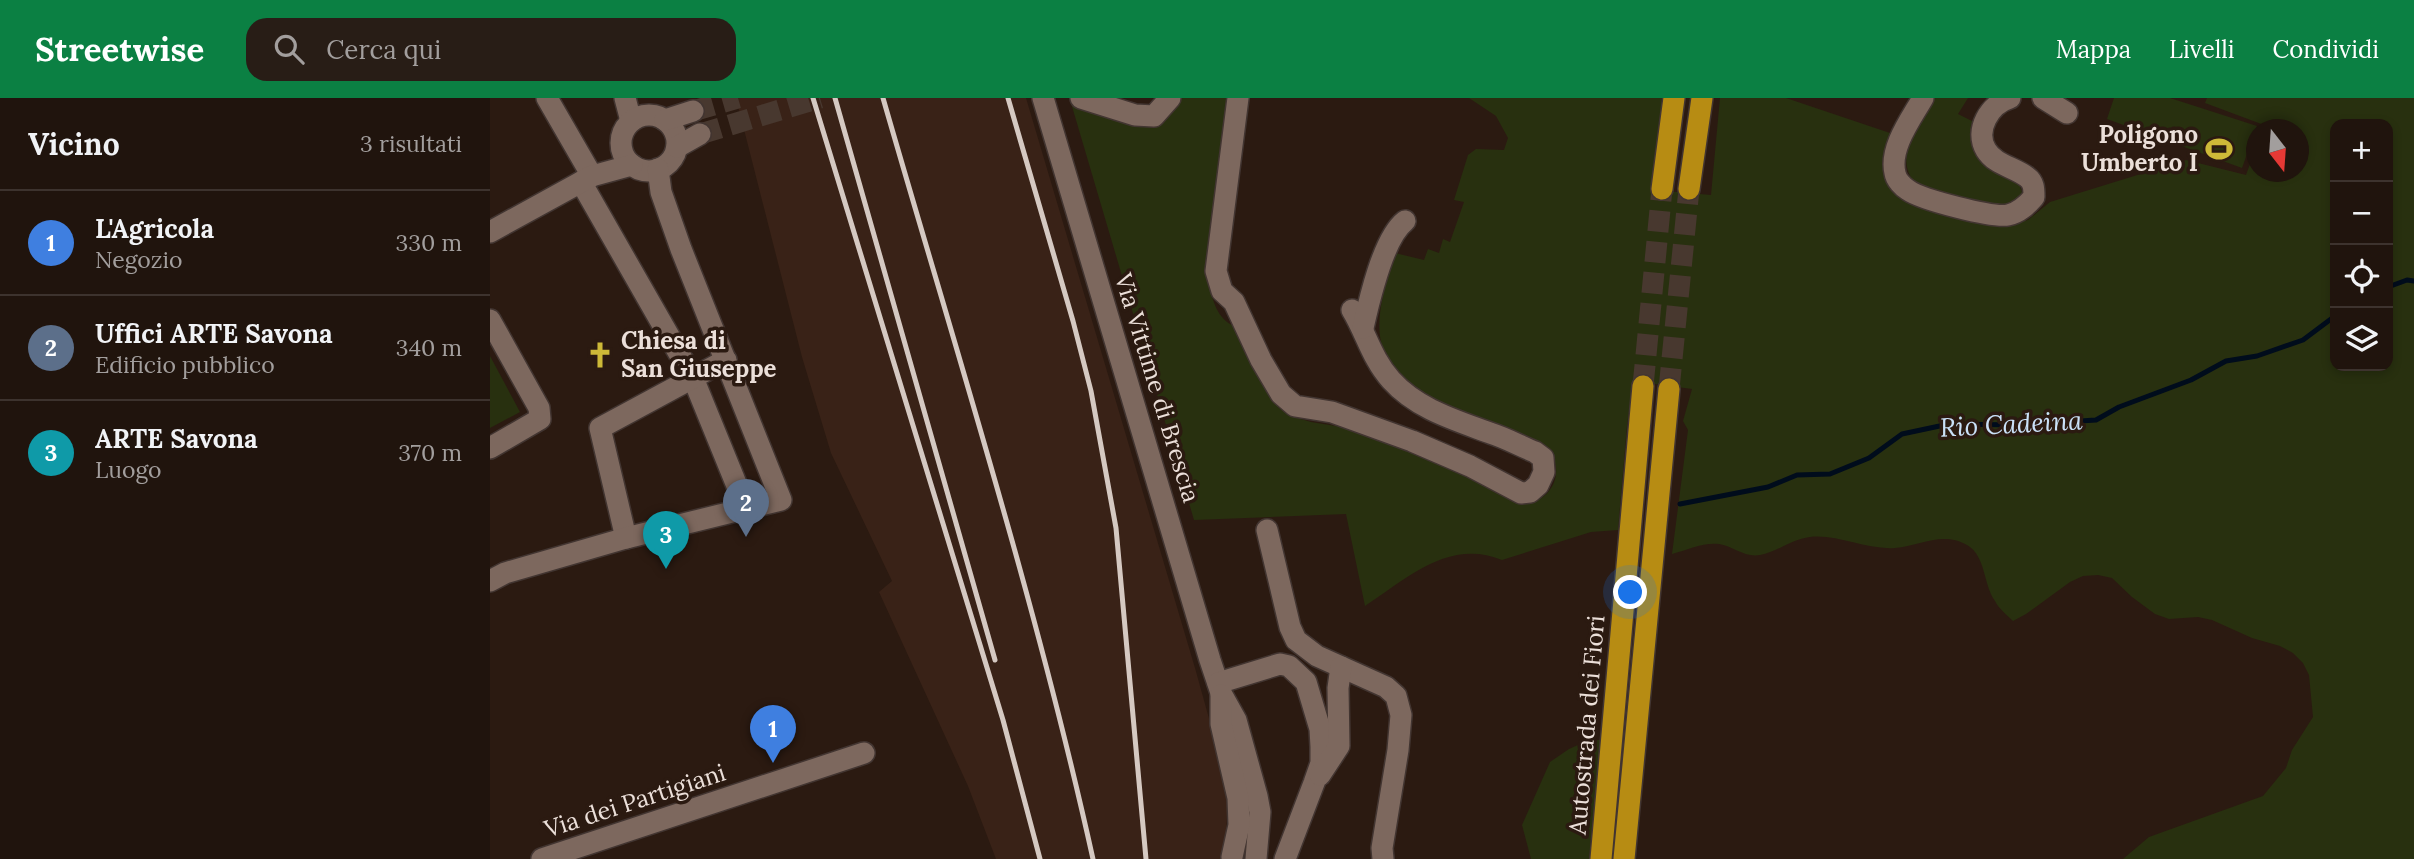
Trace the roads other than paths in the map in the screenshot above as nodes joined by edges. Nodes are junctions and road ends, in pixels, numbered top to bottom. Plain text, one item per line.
1 (547, 98) edge
2 (625, 98) edge
3 (1081, 98) edge
4 (1170, 98) edge
5 (1238, 98) edge
6 (1674, 98) edge
7 (1702, 98) edge
8 (1923, 98) edge
9 (2010, 98) edge
10 (2043, 98) edge
11 (1047, 99) edge
12 (653, 111) edge
13 (693, 111) tunnel mouth
14 (2067, 113) dead end
15 (631, 121) junction
16 (700, 134) tunnel mouth
17 (621, 142) junction
18 (677, 147) junction
19 (632, 165) junction
20 (658, 169) junction
21 (587, 179) junction
22 (1662, 188) tunnel mouth
23 (1689, 189) tunnel mouth
24 (1405, 221) dead end
25 (490, 232) edge
26 (490, 320) edge
27 (726, 360) junction
28 (692, 378) junction
29 (1643, 386) tunnel mouth
30 (1669, 389) tunnel mouth
31 (490, 448) edge
32 (746, 508) junction
33 (1267, 530) dead end
34 (626, 538) junction
35 (490, 581) edge
36 (1341, 667) junction
37 (1220, 688) junction
38 (864, 753) dead end
39 (1314, 783) junction
40 (569, 855) edge
41 (1232, 857) dead end
42 (542, 859) edge
43 (1256, 859) edge
44 (1285, 859) edge
45 (1383, 859) edge
46 (1601, 859) edge
47 (1624, 859) edge

1 - 21 street
2 - 15 street
3 - 4 street
5 - 24 street
6 - 22 highway
7 - 23 highway
8 - 9 street
10 - 14 street
11 - 37 street, Via Vittime di Brescia
12 - 13 street
12 - 15 street
12 - 18 street
15 - 17 street
16 - 18 street
17 - 19 street
17 - 21 street
18 - 20 street
19 - 20 street
19 - 21 street
20 - 27 street
21 - 25 street
21 - 28 street
26 - 31 street
27 - 28 street
27 - 32 street
28 - 32 street
28 - 34 street
29 - 46 highway, Autostrada dei Fiori
30 - 47 highway, Autostrada dei Fiori
32 - 34 street
33 - 36 street
34 - 35 street
36 - 39 street
36 - 45 street
37 - 39 street
37 - 41 street, Via Vittime di Brescia
37 - 43 street, Via Vittime di Brescia
38 - 40 street, Via dei Partigiani
39 - 44 street
40 - 42 street, Via dei Partigiani

